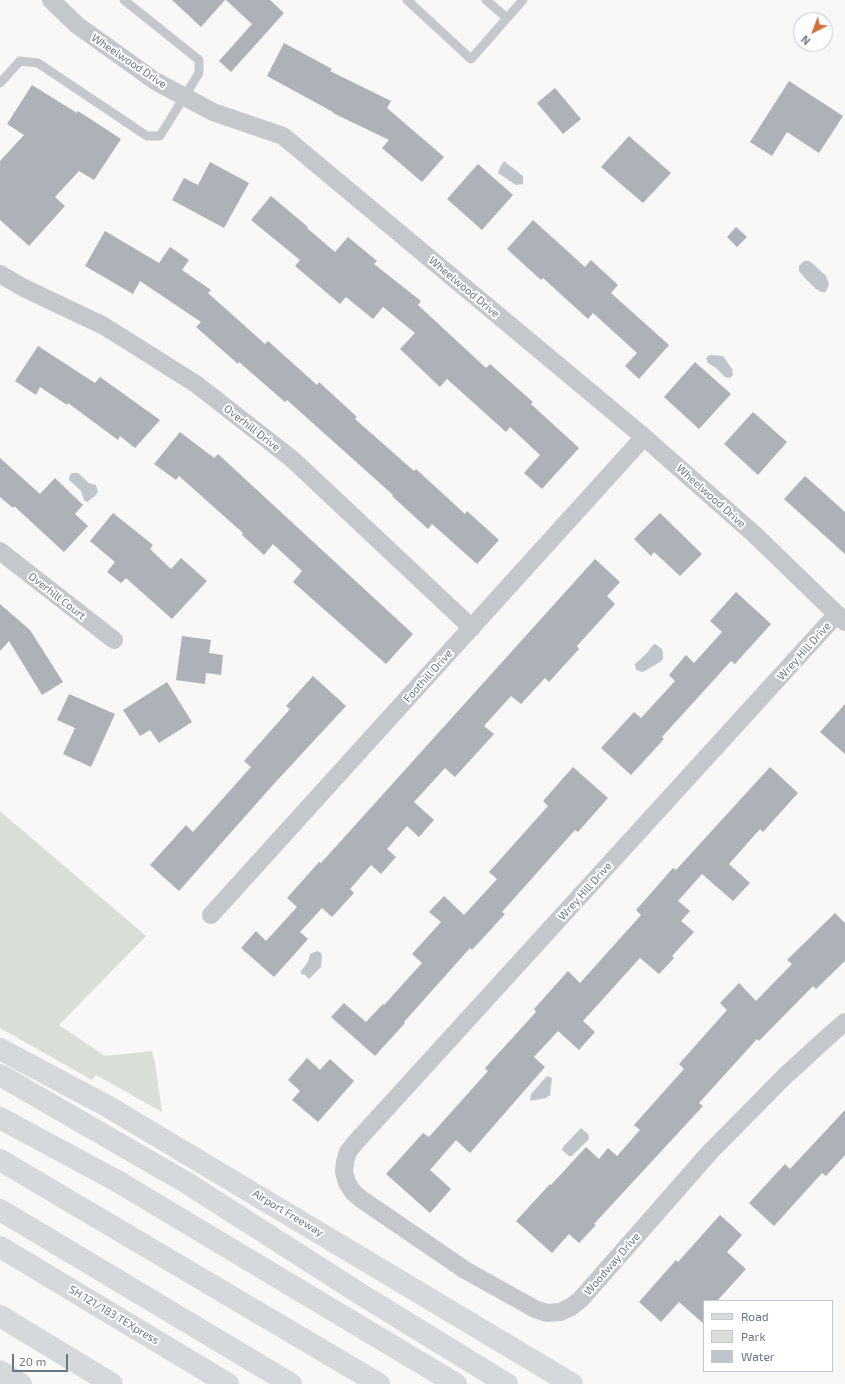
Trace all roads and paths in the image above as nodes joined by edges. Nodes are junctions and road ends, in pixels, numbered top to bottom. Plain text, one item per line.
1 (51, 0) edge
2 (124, 0) edge
3 (407, 0) edge
4 (486, 0) edge
5 (523, 0) edge
6 (507, 18) junction
7 (0, 83) edge
8 (184, 96) junction
9 (0, 274) edge
10 (644, 437) junction
11 (0, 551) edge
12 (841, 618) edge
13 (472, 628) junction
14 (114, 640) dead end
15 (211, 915) dead end
16 (845, 1022) edge
17 (0, 1049) edge
18 (0, 1075) edge
19 (0, 1118) edge
20 (0, 1160) edge
21 (344, 1172) joint
22 (0, 1210) edge
23 (0, 1247) edge
24 (0, 1316) edge
25 (0, 1371) edge
26 (21, 1384) edge
27 (112, 1384) edge
28 (228, 1384) edge
29 (291, 1384) edge
30 (379, 1384) edge
31 (456, 1384) edge
32 (507, 1384) edge
33 (572, 1384) edge

1 - 8 street, Wheelwood Drive
2 - 8 lane
3 - 6 lane
4 - 6 lane
5 - 6 lane
7 - 8 lane
8 - 10 street, Wheelwood Drive
9 - 13 street, Overhill Drive
10 - 12 street, Wheelwood Drive
10 - 13 street, Foothill Drive
11 - 14 street, Overhill Court
12 - 21 street, Wrey Hill Drive
13 - 15 street, Foothill Drive
16 - 21 street, Woodway Drive
17 - 33 main road, Airport Freeway
18 - 32 main road
19 - 31 main road
20 - 30 main road
22 - 29 main road
23 - 28 main road, SH 121/183 TEXpress
24 - 27 main road
25 - 26 main road

